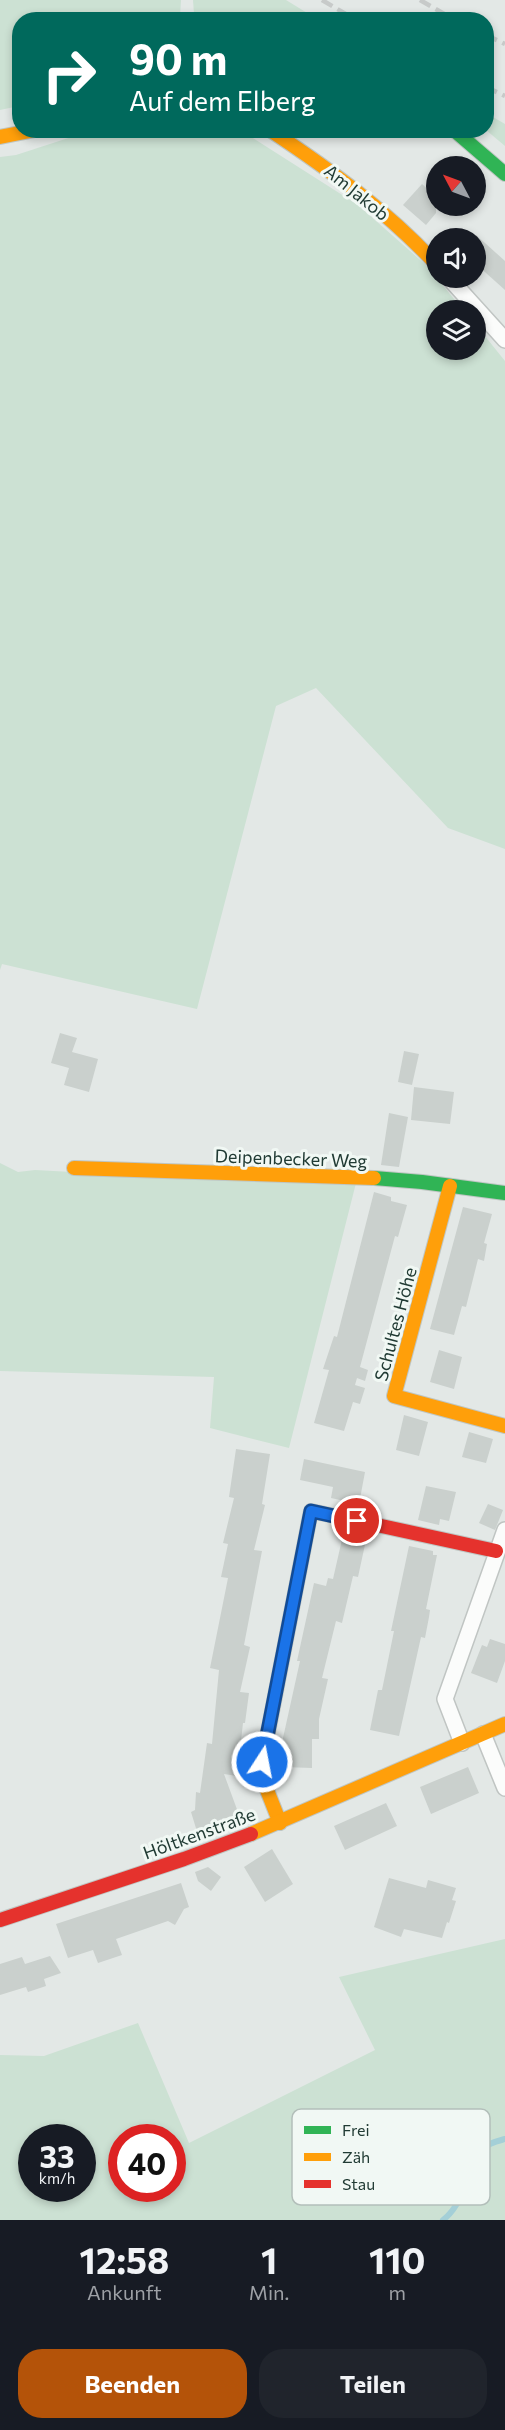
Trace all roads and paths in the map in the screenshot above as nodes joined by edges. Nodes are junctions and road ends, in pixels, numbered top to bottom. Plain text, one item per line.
1 (282, 138) edge
2 (462, 138) edge
3 (505, 174) edge
4 (426, 254) edge
5 (458, 288) edge
6 (505, 340) edge
7 (74, 1168) dead end
8 (450, 1186) junction
9 (505, 1193) edge
10 (505, 1426) edge
11 (505, 1530) edge
12 (496, 1551) junction
13 (505, 1724) edge
14 (483, 1734) junction
15 (462, 1743) junction
16 (505, 1788) edge
17 (280, 1823) junction
18 (0, 1920) edge

1 - 4 street, Am Jakob
2 - 3 street
5 - 6 street
7 - 8 street, Deipenbecker Weg
8 - 9 street, Deipenbecker Weg
8 - 10 street, Schultes Höhe
11 - 12 street
12 - 15 street
12 - 17 street
13 - 14 street, Höltkenstraße
14 - 15 street, Höltkenstraße
14 - 16 street
15 - 17 street, Höltkenstraße
17 - 18 street, Höltkenstraße

